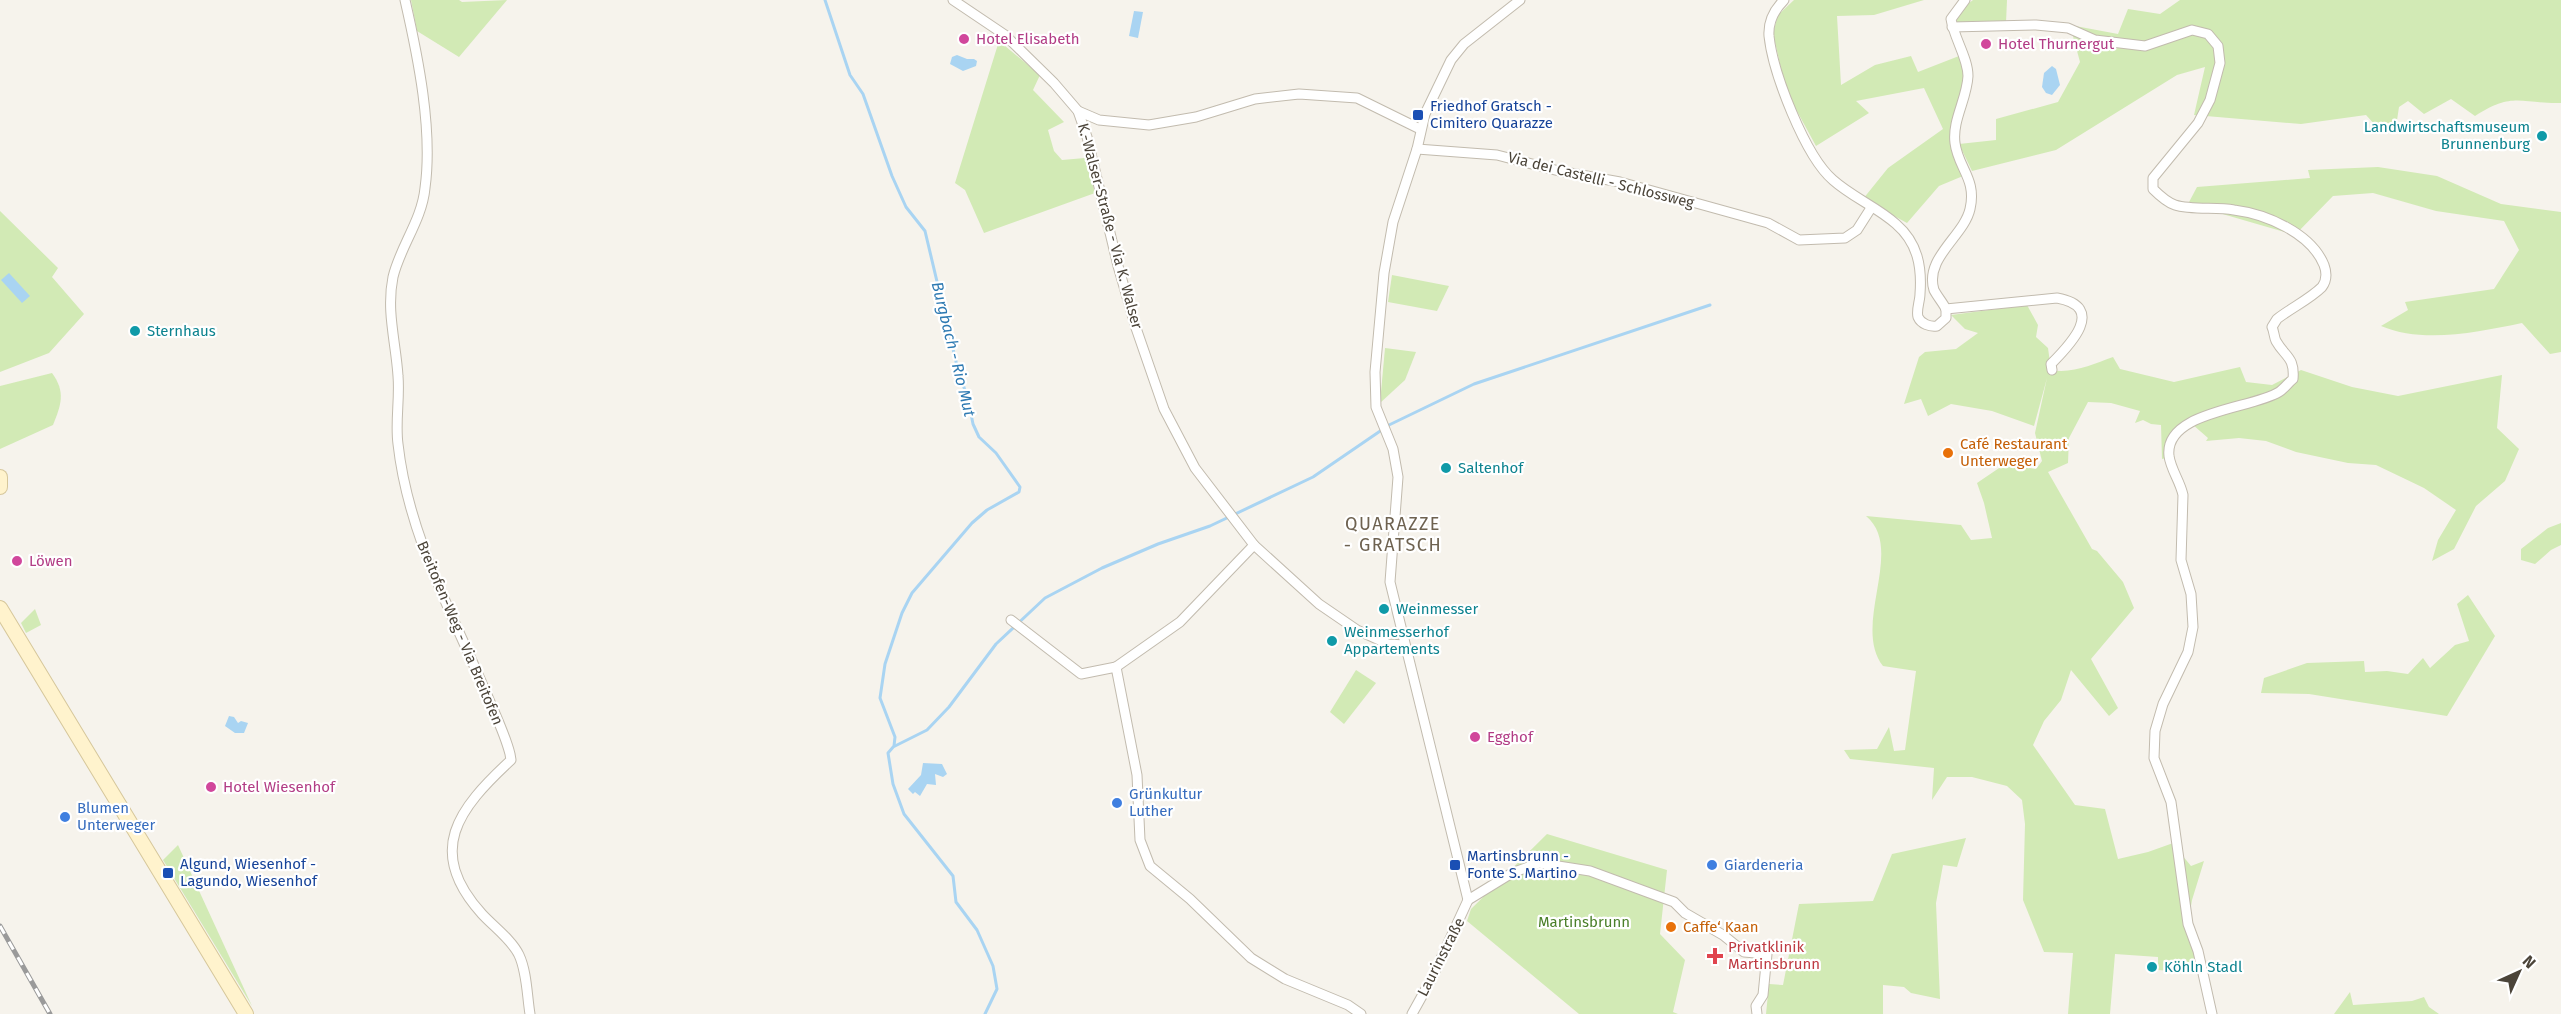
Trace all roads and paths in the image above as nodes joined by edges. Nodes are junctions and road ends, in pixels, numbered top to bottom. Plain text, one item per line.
1 (405, 0) edge
2 (953, 0) edge
3 (1520, 0) edge
4 (1784, 0) edge
5 (1965, 0) edge
6 (1952, 27) junction
7 (1078, 111) junction
8 (1420, 129) junction
9 (1417, 149) junction
10 (1871, 208) junction
11 (1946, 309) junction
12 (2052, 370) dead end
13 (0, 477) edge
14 (0, 487) edge
15 (1254, 545) junction
16 (0, 608) edge
17 (1011, 620) dead end
18 (1405, 645) junction
19 (1116, 667) junction
20 (1468, 900) junction
21 (246, 1014) edge
22 (530, 1014) edge
23 (1361, 1014) edge
24 (1412, 1014) edge
25 (1757, 1014) edge
26 (2212, 1014) edge

1 - 22 street, Breitofen-Weg - Via Breitofen
2 - 7 street, K.-Walser-Straße - Via K. Walser
3 - 8 street
4 - 10 street
5 - 6 street
6 - 11 street
6 - 26 street
7 - 8 street
7 - 15 street, K.-Walser-Straße - Via K. Walser
8 - 9 street
9 - 10 street, Via dei Castelli - Schlossweg
9 - 18 street
10 - 11 street
11 - 12 street
13 - 14 main road
15 - 18 street, K.-Walser-Straße - Via K. Walser
15 - 19 street
16 - 21 main road
17 - 19 street
18 - 20 street
19 - 23 street
20 - 24 street, Laurinstraße
20 - 25 street

